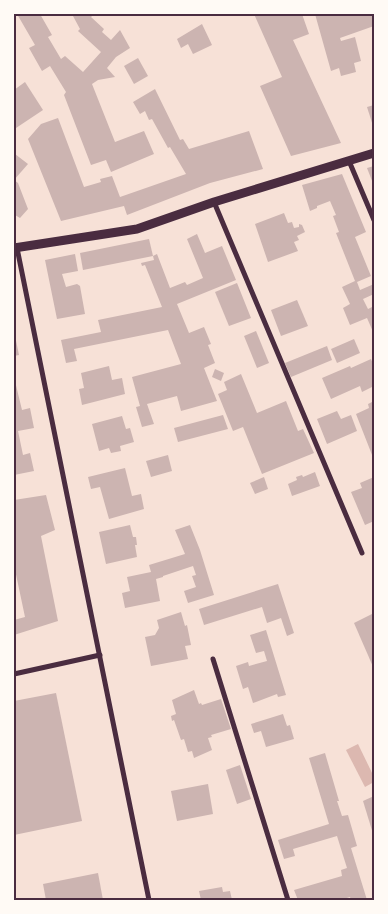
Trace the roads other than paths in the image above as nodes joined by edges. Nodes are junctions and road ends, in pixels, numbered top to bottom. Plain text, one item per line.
1 (374, 153) edge
2 (349, 160) junction
3 (214, 202) junction
4 (374, 220) edge
5 (16, 248) edge
6 (362, 553) dead end
7 (100, 655) junction
8 (213, 659) dead end
9 (14, 674) edge
10 (149, 900) edge
11 (288, 900) edge

1 - 2 street
2 - 3 street
2 - 4 street
3 - 5 street
3 - 6 street
5 - 7 street
7 - 9 street
7 - 10 street
8 - 11 street

